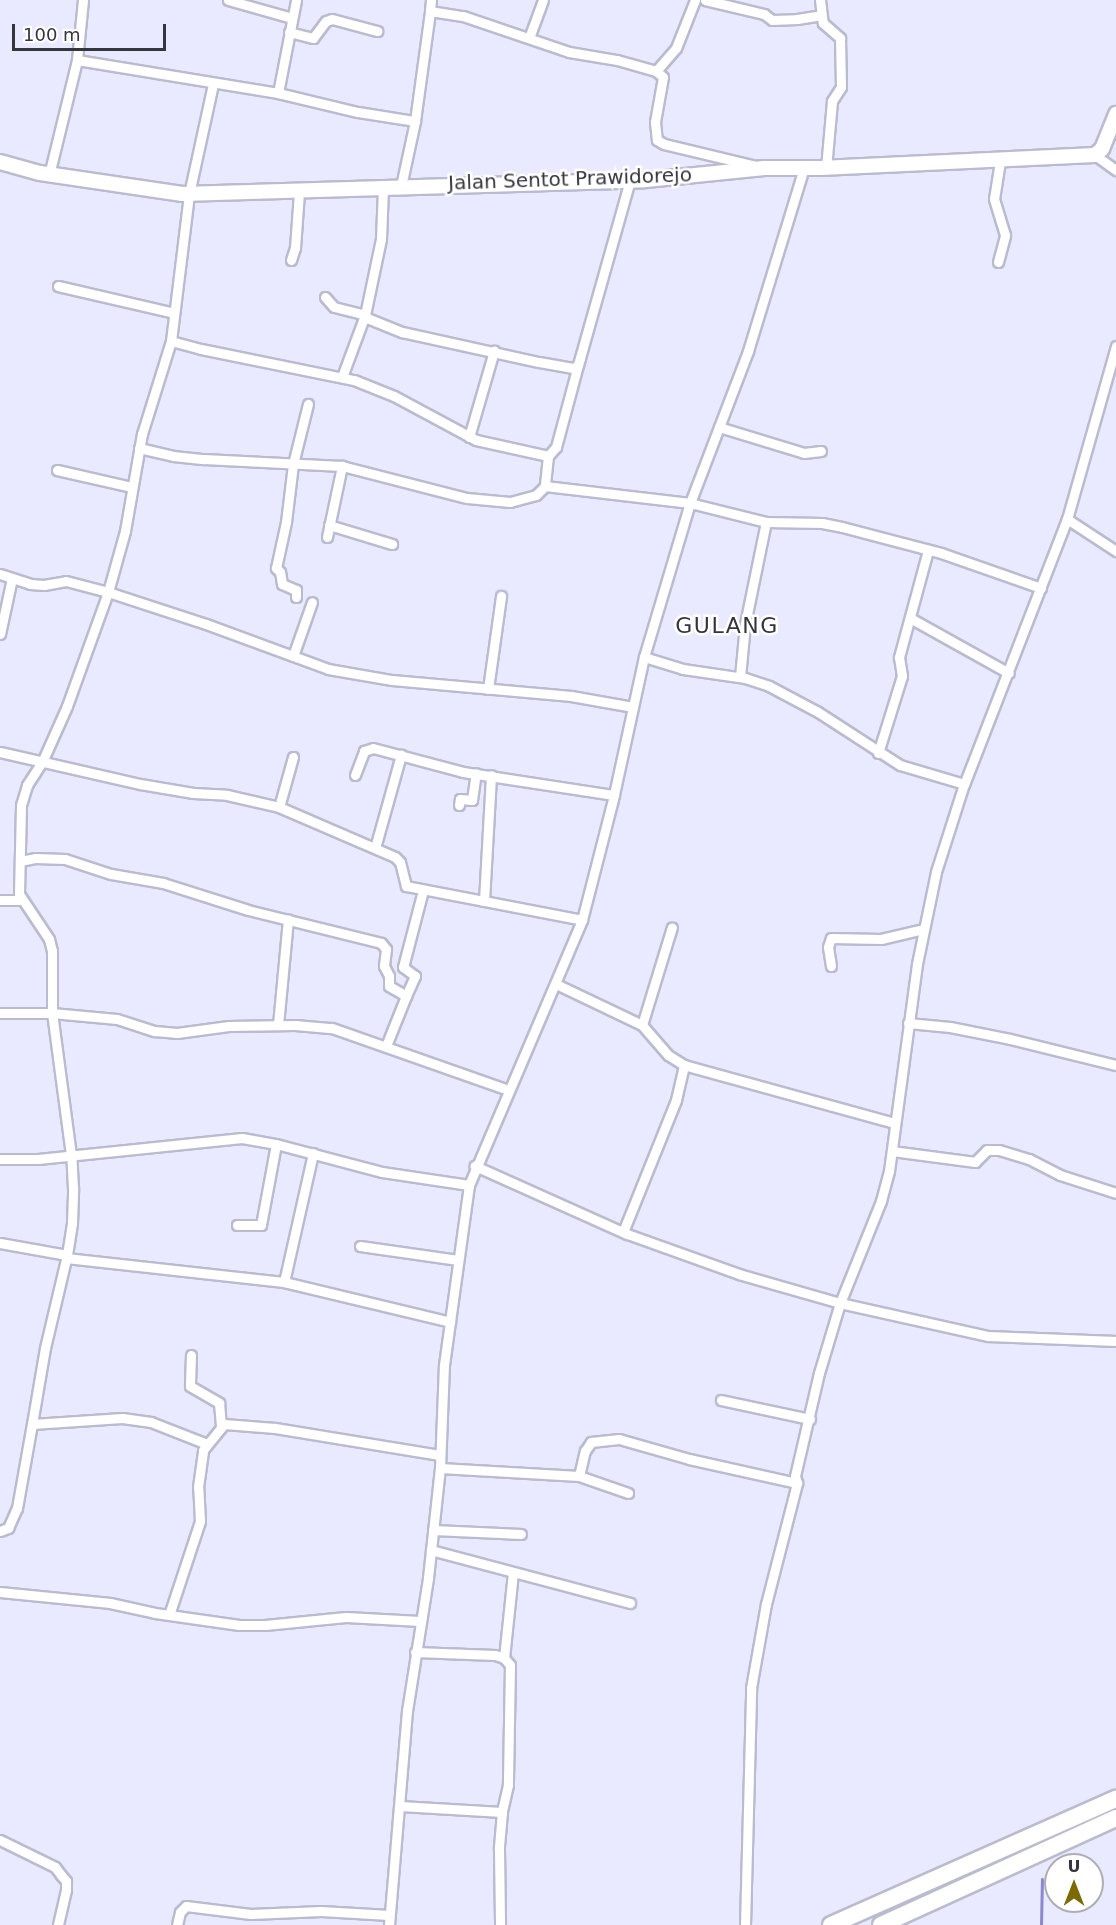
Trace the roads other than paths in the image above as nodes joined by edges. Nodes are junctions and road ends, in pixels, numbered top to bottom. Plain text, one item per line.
1 (83, 0) edge
2 (228, 0) edge
3 (296, 0) edge
4 (431, 0) edge
5 (543, 0) edge
6 (695, 0) edge
7 (705, 0) edge
8 (820, 0) edge
9 (430, 11) junction
10 (821, 15) junction
11 (292, 18) junction
12 (377, 31) dead end
13 (289, 32) junction
14 (529, 38) junction
15 (77, 60) junction
16 (656, 71) junction
17 (213, 84) junction
18 (278, 93) junction
19 (1116, 114) edge
20 (416, 121) junction
21 (1095, 155) junction
22 (1000, 160) junction
23 (0, 162) edge
24 (764, 168) junction
25 (804, 168) junction
26 (826, 168) junction
27 (1116, 170) edge
28 (49, 175) junction
29 (630, 180) junction
30 (401, 186) junction
31 (383, 187) junction
32 (299, 192) junction
33 (189, 194) junction
34 (291, 260) dead end
35 (998, 262) dead end
36 (58, 286) dead end
37 (325, 297) dead end
38 (174, 313) junction
39 (365, 315) junction
40 (171, 340) junction
41 (1116, 346) edge
42 (494, 351) junction
43 (578, 366) junction
44 (342, 377) junction
45 (308, 404) dead end
46 (719, 427) junction
47 (469, 436) junction
48 (139, 448) junction
49 (821, 451) dead end
50 (548, 456) junction
51 (293, 464) junction
52 (342, 466) junction
53 (57, 470) dead end
54 (545, 486) junction
55 (131, 487) junction
56 (690, 503) junction
57 (1067, 519) junction
58 (766, 522) junction
59 (329, 525) junction
60 (327, 537) dead end
61 (392, 544) dead end
62 (928, 550) junction
63 (1116, 551) edge
64 (0, 574) edge
65 (12, 578) junction
66 (1041, 588) junction
67 (108, 592) junction
68 (501, 596) dead end
69 (296, 597) dead end
70 (312, 602) dead end
71 (910, 618) junction
72 (0, 634) edge
73 (293, 656) junction
74 (644, 657) junction
75 (1009, 673) junction
76 (740, 677) junction
77 (489, 689) junction
78 (633, 707) junction
79 (0, 753) edge
80 (878, 753) junction
81 (401, 755) junction
82 (293, 757) dead end
83 (43, 760) junction
84 (476, 773) junction
85 (355, 775) dead end
86 (491, 775) junction
87 (964, 784) junction
88 (614, 795) junction
89 (459, 805) dead end
90 (279, 807) junction
91 (375, 848) junction
92 (20, 861) junction
93 (423, 890) junction
94 (0, 900) edge
95 (21, 900) junction
96 (484, 901) junction
97 (288, 919) junction
98 (582, 920) junction
99 (672, 927) dead end
100 (924, 929) junction
101 (831, 966) dead end
102 (556, 984) junction
103 (406, 996) junction
104 (0, 1013) edge
105 (52, 1013) junction
106 (908, 1023) junction
107 (278, 1025) junction
108 (642, 1025) junction
109 (386, 1046) junction
110 (684, 1065) junction
111 (1116, 1065) edge
112 (508, 1090) junction
113 (894, 1123) junction
114 (276, 1144) junction
115 (892, 1151) junction
116 (313, 1153) junction
117 (71, 1155) junction
118 (0, 1159) edge
119 (475, 1166) junction
120 (469, 1185) junction
121 (1116, 1193) edge
122 (237, 1225) dead end
123 (623, 1232) junction
124 (0, 1243) edge
125 (360, 1245) dead end
126 (67, 1256) junction
127 (458, 1260) junction
128 (284, 1282) junction
129 (840, 1303) junction
130 (450, 1322) junction
131 (1116, 1341) edge
132 (191, 1355) dead end
133 (722, 1400) dead end
134 (810, 1419) junction
135 (32, 1424) junction
136 (221, 1426) junction
137 (207, 1444) junction
138 (440, 1455) junction
139 (440, 1468) junction
140 (579, 1476) junction
141 (797, 1483) junction
142 (628, 1492) dead end
143 (433, 1530) junction
144 (0, 1531) edge
145 (521, 1534) dead end
146 (431, 1550) junction
147 (513, 1573) junction
148 (0, 1592) edge
149 (630, 1603) dead end
150 (169, 1615) junction
151 (420, 1622) junction
152 (415, 1652) junction
153 (504, 1658) junction
154 (1116, 1799) edge
155 (400, 1806) junction
156 (502, 1812) junction
157 (1116, 1818) edge
158 (1033, 1837) junction
159 (0, 1840) edge
160 (1001, 1851) junction
161 (1041, 1853) junction
162 (1009, 1868) junction
163 (389, 1920) edge
164 (58, 1925) edge
165 (177, 1925) edge
166 (500, 1925) edge
167 (745, 1925) edge
168 (831, 1925) edge
169 (881, 1925) edge

1 - 15 street
2 - 11 street
3 - 11 street
4 - 9 street
5 - 14 street
6 - 16 street
7 - 10 street
8 - 10 street
9 - 14 street
9 - 20 street
10 - 26 street
11 - 13 street
12 - 13 street
13 - 18 street
14 - 16 street
15 - 17 street
15 - 28 street
16 - 24 street
17 - 18 street
17 - 33 street
18 - 20 street
19 - 21 main road
20 - 30 street
21 - 22 main road, Jalan Sentot Prawidorejo
21 - 27 street
22 - 26 main road, Jalan Sentot Prawidorejo
22 - 35 street
23 - 28 main road, Jalan Sentot Prawidorejo
24 - 25 main road, Jalan Sentot Prawidorejo
24 - 29 main road, Jalan Sentot Prawidorejo
25 - 26 main road, Jalan Sentot Prawidorejo
25 - 46 street
28 - 33 main road, Jalan Sentot Prawidorejo
29 - 30 main road, Jalan Sentot Prawidorejo
29 - 43 street
30 - 31 main road, Jalan Sentot Prawidorejo
31 - 32 main road, Jalan Sentot Prawidorejo
31 - 39 street
32 - 33 main road, Jalan Sentot Prawidorejo
32 - 34 street
33 - 38 street
36 - 38 street
37 - 39 street
38 - 40 street
39 - 42 street
39 - 44 street
40 - 44 street
40 - 48 street
41 - 57 street
42 - 43 street
42 - 47 street
43 - 50 street
44 - 47 street
45 - 51 street
46 - 49 street
46 - 56 street
47 - 50 street
48 - 51 street
48 - 55 street
50 - 54 street
51 - 52 street
51 - 69 street
52 - 54 street
52 - 59 street
53 - 55 street
54 - 56 street
55 - 67 street
56 - 58 street
56 - 74 street
57 - 63 street
57 - 66 street
58 - 62 street
58 - 76 street
59 - 60 street
59 - 61 street
62 - 66 street
62 - 71 street
64 - 65 street
65 - 67 street
65 - 72 street
66 - 75 street
67 - 73 street
67 - 83 street
68 - 77 street
70 - 73 street
71 - 75 street
71 - 80 street
73 - 77 street
74 - 76 street
74 - 78 street
75 - 87 street
76 - 80 street
77 - 78 street
78 - 88 street
79 - 83 street
80 - 87 street
81 - 84 street
81 - 85 street
81 - 91 street
82 - 90 street
83 - 90 street
83 - 92 street
84 - 86 street
84 - 89 street
86 - 88 street
86 - 96 street
87 - 100 street
88 - 98 street
90 - 91 street
91 - 93 street
92 - 95 street
92 - 97 street
93 - 96 street
93 - 103 street
94 - 95 street
95 - 105 street
96 - 98 street
97 - 103 street
97 - 107 street
98 - 102 street
99 - 108 street
100 - 101 street
100 - 106 street
102 - 108 street
102 - 112 street
103 - 109 street
104 - 105 street
105 - 107 street
105 - 117 street
106 - 111 street
106 - 113 street
107 - 109 street
108 - 110 street
109 - 112 street
110 - 113 street
110 - 123 street
112 - 119 street
113 - 115 street
114 - 116 street
114 - 117 street
114 - 122 street
115 - 121 street
115 - 129 street
116 - 120 street
116 - 128 street
117 - 118 street
117 - 126 street
119 - 120 street
119 - 123 street
120 - 127 street
123 - 129 street
124 - 126 street
125 - 127 street
126 - 128 street
126 - 135 street
127 - 130 street
128 - 130 street
129 - 131 street
129 - 134 street
130 - 138 street
132 - 136 street
133 - 134 street
134 - 141 street
135 - 137 street
135 - 144 street
136 - 137 street
136 - 138 street
137 - 150 street
138 - 139 street
139 - 140 street
139 - 143 street
140 - 141 street
140 - 142 street
141 - 167 street
143 - 145 street
143 - 146 street
146 - 147 street
146 - 151 street
147 - 149 street
147 - 153 street
148 - 150 street
150 - 151 street
151 - 152 street
152 - 153 street
152 - 155 street
153 - 156 street
154 - 158 highway
155 - 156 street
155 - 163 street
156 - 166 street
157 - 161 highway
158 - 160 highway
158 - 161 highway
159 - 164 street
160 - 162 highway
160 - 168 highway
161 - 162 highway
162 - 169 highway
163 - 165 street

